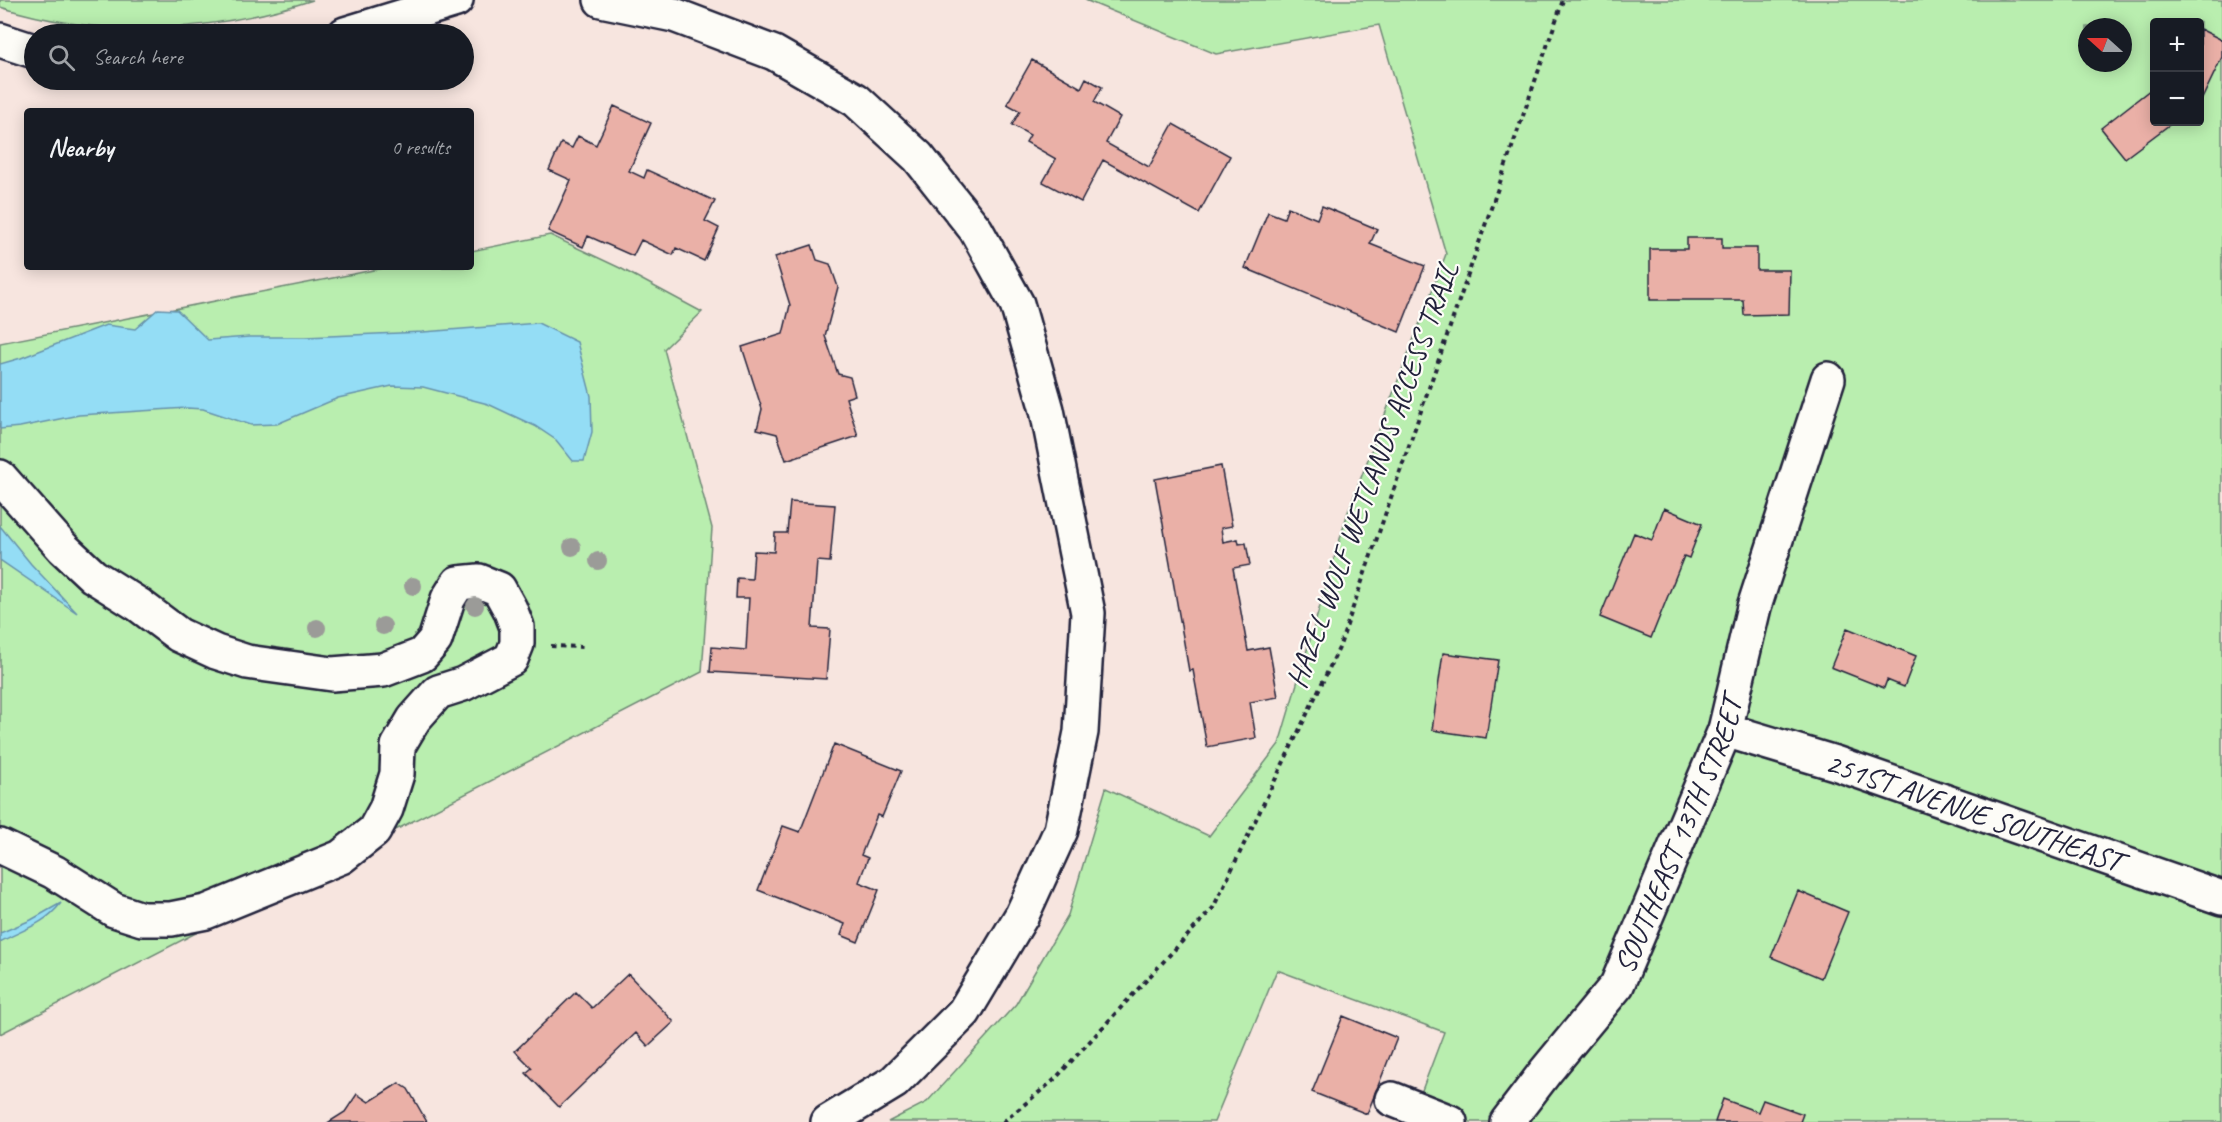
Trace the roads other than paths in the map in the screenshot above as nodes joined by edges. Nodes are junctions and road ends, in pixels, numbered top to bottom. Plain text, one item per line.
1 (456, 0) edge
2 (601, 0) edge
3 (378, 24) edge
4 (0, 40) edge
5 (24, 48) edge
6 (1828, 379) dead end
7 (0, 477) edge
8 (1725, 730) junction
9 (0, 846) edge
10 (2222, 898) edge
11 (1392, 1099) dead end
12 (828, 1122) edge
13 (1450, 1122) edge
14 (1507, 1122) edge

1 - 3 street
2 - 12 street
4 - 5 street
6 - 8 street, SOUTHEAST 13TH STREET
7 - 9 street
8 - 10 street, 251ST AVENUE SOUTHEAST
8 - 14 street, SOUTHEAST 13TH STREET
11 - 13 street

